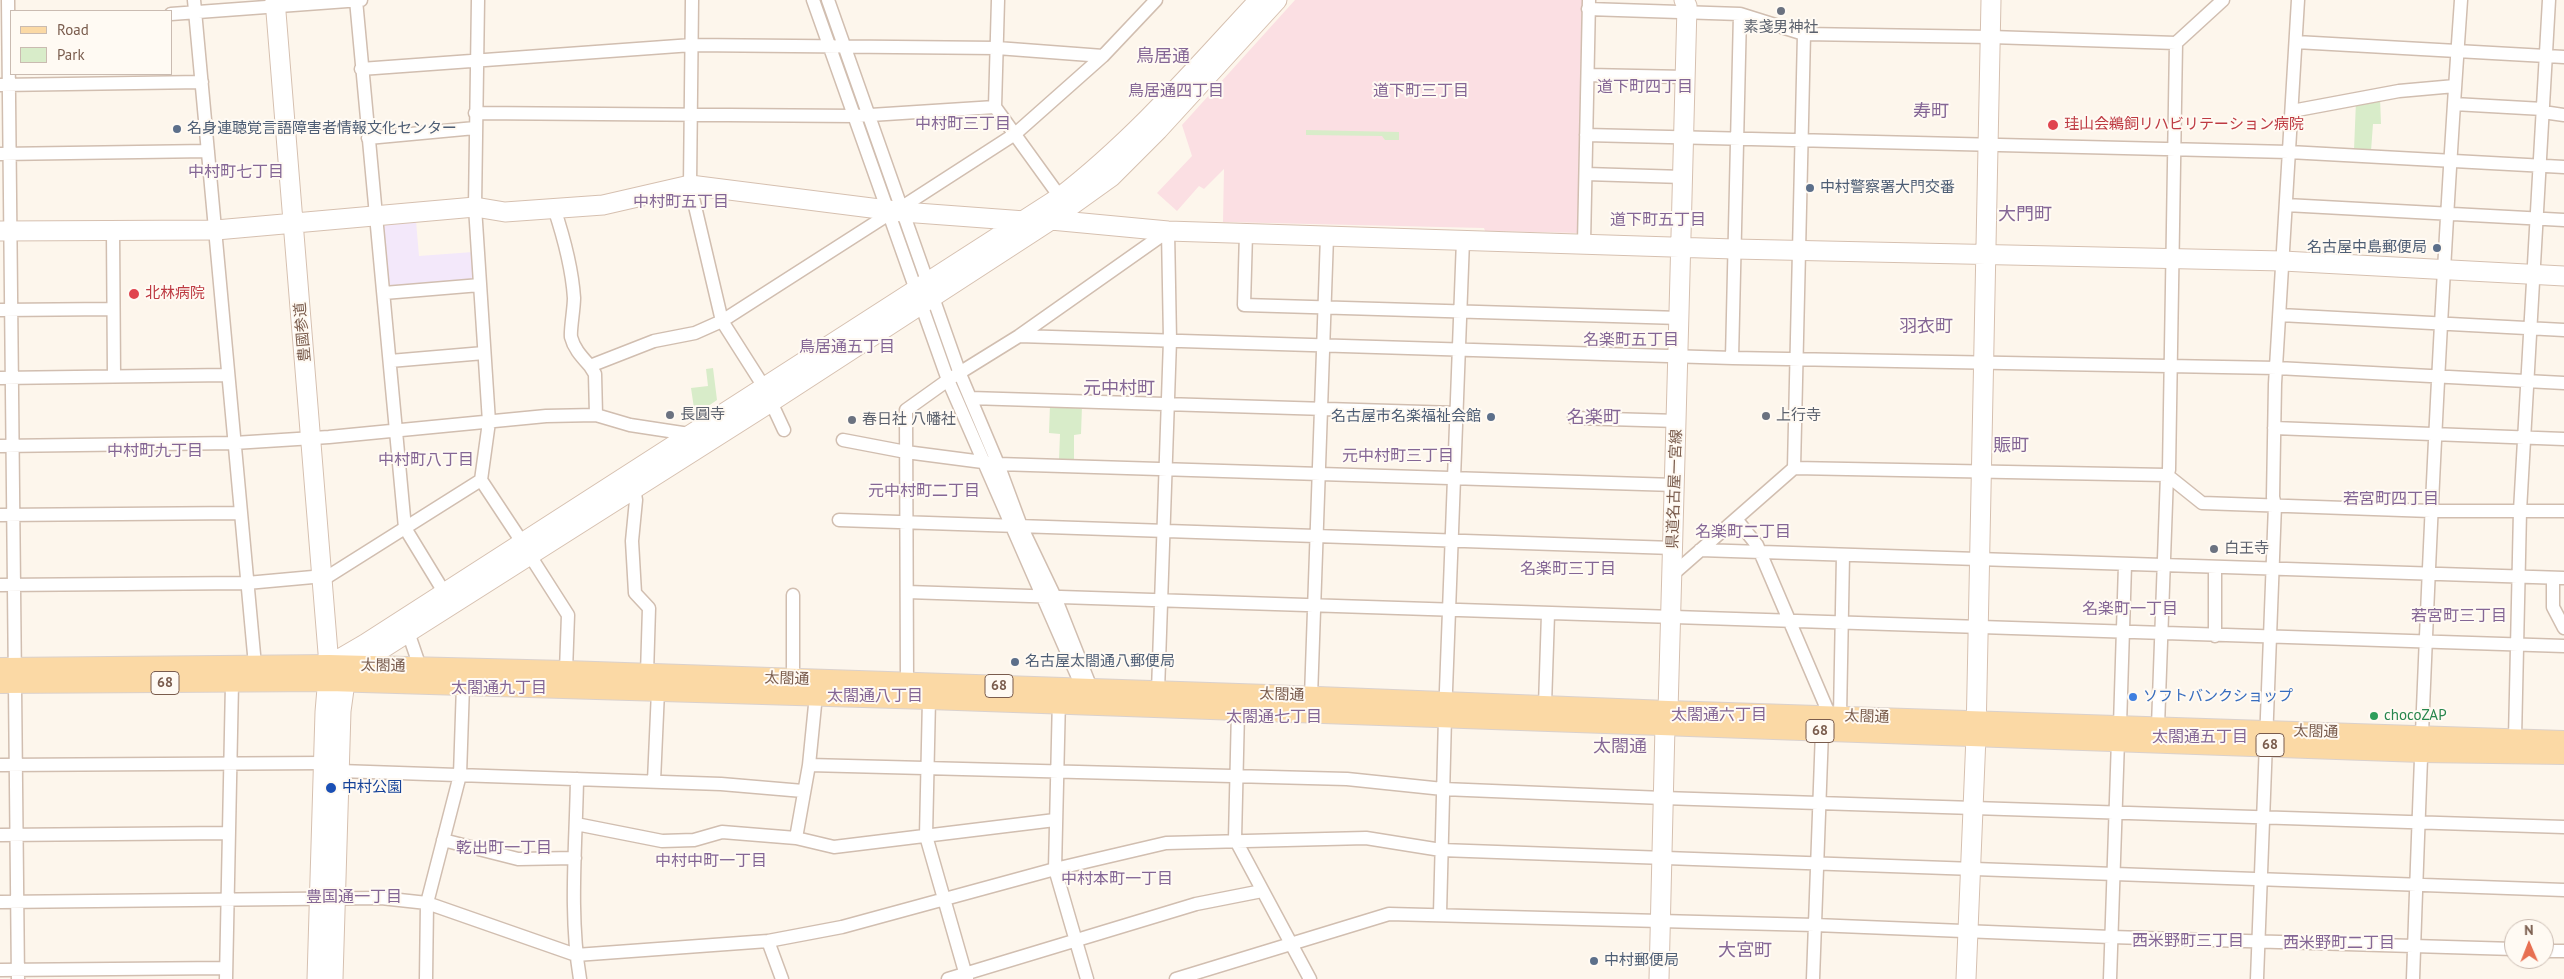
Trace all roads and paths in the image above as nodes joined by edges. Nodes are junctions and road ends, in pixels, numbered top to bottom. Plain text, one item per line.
1 (8, 0) edge
2 (194, 0) edge
3 (356, 0) edge
4 (361, 0) edge
5 (478, 0) edge
6 (692, 0) edge
7 (813, 0) edge
8 (828, 0) edge
9 (998, 0) edge
10 (1156, 0) edge
11 (1259, 0) edge
12 (1277, 0) edge
13 (1992, 0) edge
14 (2223, 0) edge
15 (2298, 0) edge
16 (2460, 0) edge
17 (2549, 0) edge
18 (276, 3) edge
19 (1588, 4) edge
20 (1685, 6) edge
21 (172, 14) edge
22 (195, 14) junction
23 (1740, 14) junction
24 (6, 16) edge
25 (1804, 34) junction
26 (1991, 37) junction
27 (2296, 42) junction
28 (2176, 43) junction
29 (692, 45) junction
30 (829, 46) junction
31 (844, 47) junction
32 (997, 48) junction
33 (2457, 52) junction
34 (1103, 56) junction
35 (2546, 56) junction
36 (2564, 58) edge
37 (476, 60) junction
38 (362, 69) junction
39 (1588, 75) junction
40 (1686, 77) junction
41 (202, 82) junction
42 (4, 85) edge
43 (2455, 86) junction
44 (2454, 104) junction
45 (995, 107) junction
46 (2543, 110) junction
47 (2292, 111) junction
48 (475, 113) junction
49 (691, 114) junction
50 (2564, 115) edge
51 (855, 116) junction
52 (869, 116) junction
53 (475, 128) junction
54 (1016, 134) junction
55 (1586, 135) junction
56 (368, 138) junction
57 (1684, 138) junction
58 (1737, 140) junction
59 (1802, 140) junction
60 (1988, 145) junction
61 (2175, 149) junction
62 (208, 151) junction
63 (2289, 152) junction
64 (5, 154) edge
65 (2450, 159) junction
66 (2540, 166) junction
67 (2564, 167) edge
68 (1586, 174) junction
69 (1683, 177) junction
70 (690, 185) junction
71 (1060, 197) junction
72 (2286, 205) junction
73 (475, 207) junction
74 (554, 208) junction
75 (895, 210) junction
76 (2446, 214) junction
77 (376, 215) junction
78 (2537, 218) junction
79 (1051, 220) junction
80 (2564, 220) edge
81 (1025, 221) junction
82 (294, 222) junction
83 (113, 230) junction
84 (216, 230) junction
85 (5, 231) edge
86 (1168, 231) junction
87 (1246, 233) junction
88 (1327, 236) junction
89 (1463, 240) junction
90 (1584, 243) junction
91 (1682, 247) junction
92 (1734, 248) junction
93 (1800, 250) junction
94 (1986, 254) junction
95 (2173, 258) junction
96 (2283, 261) junction
97 (2442, 269) junction
98 (2533, 274) junction
99 (2564, 276) edge
100 (480, 285) junction
101 (924, 292) junction
102 (384, 294) junction
103 (1324, 308) junction
104 (113, 309) junction
105 (6, 310) edge
106 (1460, 312) junction
107 (2280, 315) junction
108 (1680, 318) junction
109 (722, 321) junction
110 (2440, 325) junction
111 (2530, 329) junction
112 (2564, 330) edge
113 (1019, 336) junction
114 (1170, 340) junction
115 (1323, 345) junction
116 (1459, 350) junction
117 (484, 353) junction
118 (1679, 356) junction
119 (1732, 358) junction
120 (1798, 359) junction
121 (390, 361) junction
122 (1984, 362) junction
123 (590, 366) junction
124 (2171, 366) junction
125 (2277, 368) junction
126 (960, 374) junction
127 (227, 375) junction
128 (114, 376) junction
129 (6, 378) edge
130 (2437, 378) junction
131 (948, 380) junction
132 (2528, 381) junction
133 (2564, 383) edge
134 (767, 395) junction
135 (970, 398) junction
136 (1168, 404) junction
137 (1321, 409) junction
138 (1456, 413) junction
139 (596, 415) junction
140 (1574, 418) dead end
141 (1678, 421) junction
142 (489, 422) junction
143 (2274, 428) junction
144 (784, 430) dead end
145 (395, 431) junction
146 (2434, 433) junction
147 (689, 434) junction
148 (2524, 437) junction
149 (312, 438) junction
150 (2564, 439) edge
151 (843, 440) dead end
152 (234, 443) junction
153 (6, 445) edge
154 (906, 452) junction
155 (984, 462) junction
156 (998, 464) junction
157 (1794, 468) junction
158 (1166, 469) junction
159 (1981, 471) junction
160 (1318, 474) junction
161 (2167, 475) junction
162 (1454, 478) junction
163 (481, 480) junction
164 (1675, 485) junction
165 (634, 488) junction
166 (2275, 505) junction
167 (2431, 511) junction
168 (2520, 511) junction
169 (2564, 511) edge
170 (240, 513) junction
171 (0, 515) edge
172 (13, 515) junction
173 (1736, 519) junction
174 (839, 520) dead end
175 (906, 523) junction
176 (1016, 526) junction
177 (405, 528) junction
178 (1164, 531) junction
179 (1317, 536) junction
180 (1451, 541) junction
181 (526, 548) junction
182 (1673, 548) junction
183 (1700, 550) junction
184 (1761, 552) junction
185 (1843, 555) junction
186 (1979, 560) junction
187 (2125, 565) junction
188 (2163, 566) junction
189 (2215, 568) junction
190 (2272, 569) junction
191 (1672, 575) junction
192 (2428, 575) junction
193 (324, 577) junction
194 (2519, 578) junction
195 (2558, 578) edge
196 (247, 583) junction
197 (0, 585) edge
198 (14, 585) junction
199 (444, 592) junction
200 (907, 592) junction
201 (793, 595) dead end
202 (1040, 597) junction
203 (1055, 597) junction
204 (1162, 601) junction
205 (1314, 606) junction
206 (1449, 610) junction
207 (1548, 614) junction
208 (1671, 617) junction
209 (1789, 620) junction
210 (1842, 622) junction
211 (1978, 627) junction
212 (2564, 628) edge
213 (408, 632) junction
214 (2123, 632) junction
215 (2161, 634) junction
216 (2215, 636) junction
217 (2270, 638) junction
218 (2426, 641) junction
219 (2516, 646) junction
220 (2564, 646) edge
221 (255, 665) junction
222 (420, 667) junction
223 (566, 671) junction
224 (340, 673) junction
225 (7, 675) edge
226 (793, 680) junction
227 (232, 682) junction
228 (653, 682) junction
229 (907, 682) junction
230 (463, 685) junction
231 (1087, 689) junction
232 (1158, 691) junction
233 (816, 696) junction
234 (1059, 696) junction
235 (1312, 696) junction
236 (929, 699) junction
237 (1545, 705) junction
238 (1445, 710) junction
239 (1238, 711) junction
240 (1667, 719) junction
241 (1830, 721) junction
242 (2158, 726) junction
243 (1976, 728) junction
244 (2119, 732) junction
245 (2266, 738) junction
246 (2515, 739) junction
247 (2564, 740) edge
248 (2421, 744) junction
249 (2564, 754) edge
250 (231, 764) junction
251 (0, 765) edge
252 (16, 765) junction
253 (809, 765) junction
254 (332, 767) junction
255 (928, 768) junction
256 (1057, 772) junction
257 (460, 775) junction
258 (1236, 776) junction
259 (577, 779) junction
260 (654, 782) junction
261 (1443, 789) junction
262 (803, 791) junction
263 (1663, 798) junction
264 (1819, 803) junction
265 (1973, 807) junction
266 (2115, 812) junction
267 (2262, 817) junction
268 (1056, 820) junction
269 (2419, 822) junction
270 (576, 824) junction
271 (2564, 828) edge
272 (229, 832) junction
273 (0, 835) edge
274 (16, 835) junction
275 (926, 836) junction
276 (796, 838) junction
277 (1235, 839) junction
278 (443, 840) junction
279 (1441, 850) junction
280 (575, 858) junction
281 (1661, 858) junction
282 (1817, 864) junction
283 (1055, 869) junction
284 (1970, 869) junction
285 (2113, 872) junction
286 (2260, 878) junction
287 (2417, 884) junction
288 (2564, 890) edge
289 (1262, 891) junction
290 (327, 899) junction
291 (228, 900) junction
292 (945, 900) junction
293 (0, 902) edge
294 (17, 902) junction
295 (427, 903) junction
296 (1440, 914) junction
297 (1659, 921) junction
298 (1815, 925) junction
299 (1968, 931) junction
300 (2111, 937) junction
301 (768, 940) junction
302 (1075, 940) junction
303 (2258, 940) junction
304 (1291, 944) junction
305 (2414, 946) junction
306 (2504, 949) edge
307 (576, 955) junction
308 (0, 970) edge
309 (226, 973) edge
310 (18, 974) edge
311 (967, 976) edge
312 (318, 979) edge
313 (333, 979) edge
314 (426, 979) edge
315 (580, 979) edge
316 (782, 979) edge
317 (948, 979) edge
318 (1087, 979) edge
319 (1176, 979) edge
320 (1310, 979) edge
321 (1659, 979) edge
322 (1814, 979) edge
323 (1966, 979) edge
324 (2110, 979) edge
325 (2257, 979) edge
326 (2413, 979) edge

1 - 24 street
2 - 22 street
3 - 4 street
3 - 18 street
3 - 38 street
5 - 37 street
6 - 29 street
7 - 30 street
8 - 31 street
9 - 32 street
10 - 34 street
11 - 71 street
12 - 79 street
13 - 26 street
14 - 28 street
15 - 27 street
16 - 33 street
17 - 35 street
18 - 22 street
18 - 82 street, 豊國参道
19 - 20 street
19 - 39 street
20 - 23 street
20 - 40 street, 県道名古屋一宮線
21 - 22 street
22 - 41 street
23 - 25 street
23 - 58 street
24 - 42 street
25 - 26 street
25 - 59 street
26 - 28 street
26 - 60 street
27 - 33 street
27 - 47 street
28 - 61 street
29 - 30 street
29 - 37 street
29 - 49 street
30 - 31 street
30 - 51 street
31 - 32 street
31 - 52 street
32 - 34 street
32 - 45 street
33 - 35 street
33 - 43 street
34 - 54 street
35 - 36 street
35 - 46 street
37 - 38 street
37 - 48 street
38 - 56 street
39 - 40 street
39 - 55 street
40 - 57 street, 県道名古屋一宮線
41 - 42 street
41 - 62 street
42 - 64 street
43 - 44 street
43 - 47 street
44 - 46 street
44 - 65 street
45 - 52 street
45 - 54 street
46 - 50 street
46 - 66 street
47 - 63 street
48 - 49 street
48 - 53 street
49 - 51 street
49 - 70 street
51 - 52 street
51 - 75 street
52 - 75 street
53 - 56 street
53 - 73 street
54 - 71 street
54 - 75 street
55 - 57 street
55 - 68 street
56 - 77 street
57 - 58 street
57 - 69 street, 県道名古屋一宮線
58 - 59 street
58 - 92 street
59 - 60 street
59 - 93 street
60 - 61 street
60 - 94 street
61 - 63 street
61 - 95 street
62 - 64 street
62 - 84 street
63 - 65 street
63 - 72 street
64 - 85 street
65 - 66 street
65 - 76 street
66 - 67 street
66 - 78 street
68 - 69 street
68 - 90 street
69 - 91 street, 県道名古屋一宮線
70 - 74 street
70 - 75 street
70 - 109 street
71 - 81 street
72 - 76 street
72 - 96 street
73 - 74 street
73 - 77 street
73 - 100 street
74 - 123 street
75 - 81 street
75 - 101 street
75 - 109 street
76 - 78 street
76 - 97 street
77 - 82 street
77 - 102 street
78 - 80 street
78 - 98 street
79 - 81 street
79 - 86 street
79 - 101 street
81 - 101 street
82 - 84 street
82 - 149 street, 豊國参道
83 - 84 street
83 - 85 street
83 - 104 street
84 - 127 street
85 - 105 street
86 - 87 street
86 - 113 street
86 - 114 street
87 - 88 street
87 - 103 street
88 - 89 street
88 - 103 street
89 - 90 street
89 - 106 street
90 - 91 street
91 - 92 street
91 - 108 street, 県道名古屋一宮線
92 - 93 street
92 - 119 street
93 - 94 street
93 - 120 street
94 - 95 street
94 - 122 street
95 - 96 street
95 - 124 street
96 - 97 street
96 - 107 street
97 - 98 street
97 - 110 street
98 - 99 street
98 - 111 street
100 - 102 street
100 - 117 street
101 - 126 street
101 - 131 street
101 - 134 street
102 - 121 street
103 - 106 street
103 - 115 street
104 - 105 street
104 - 128 street
105 - 129 street
106 - 108 street
106 - 116 street
107 - 110 street
107 - 125 street
108 - 118 street, 県道名古屋一宮線
109 - 123 street
109 - 134 street
110 - 111 street
110 - 130 street
111 - 112 street
111 - 132 street
113 - 114 street
113 - 126 street
114 - 115 street
114 - 136 street
115 - 116 street
115 - 137 street
116 - 118 street
116 - 138 street
117 - 121 street
117 - 142 street
118 - 119 street
118 - 141 street, 県道名古屋一宮線
119 - 120 street
120 - 122 street
120 - 157 street
121 - 145 street
122 - 124 street
122 - 159 street
123 - 139 street
124 - 125 street
124 - 161 street
125 - 130 street
125 - 143 street
126 - 131 street
126 - 135 street
127 - 128 street
127 - 152 street
128 - 129 street
129 - 153 street
130 - 132 street
130 - 146 street
131 - 154 street
131 - 155 street
132 - 133 street
132 - 148 street
134 - 144 street
134 - 147 street
134 - 165 street
135 - 136 street
135 - 156 street
136 - 137 street
136 - 158 street
137 - 138 street
137 - 160 street
138 - 162 street
139 - 142 street
139 - 147 street
140 - 141 street
141 - 164 street, 県道名古屋一宮線
142 - 145 street
142 - 163 street
143 - 146 street
143 - 166 street
145 - 149 street
145 - 177 street
146 - 148 street
146 - 167 street
147 - 181 street
148 - 150 street
148 - 168 street
149 - 152 street
149 - 193 street, 豊國参道
151 - 154 street
152 - 153 street
152 - 170 street
153 - 172 street
154 - 155 street
154 - 175 street
155 - 156 street
155 - 176 street
156 - 158 street
156 - 176 street
157 - 159 street
157 - 173 street
158 - 160 street
158 - 178 street
159 - 161 street
159 - 186 street
160 - 162 street
160 - 179 street
161 - 166 street
161 - 188 street
162 - 164 street
162 - 180 street
163 - 177 street
163 - 181 street
164 - 182 street, 県道名古屋一宮線
165 - 181 street
165 - 228 street
166 - 167 street
166 - 190 street
167 - 168 street
167 - 192 street
168 - 169 street
168 - 194 street
170 - 172 street
170 - 196 street
171 - 172 street
172 - 198 street
173 - 183 street
173 - 184 street
174 - 175 street
175 - 176 street
175 - 200 street
176 - 178 street
176 - 202 street
176 - 203 street
177 - 193 street
177 - 199 street
178 - 179 street
178 - 204 street
179 - 180 street
179 - 205 street
180 - 182 street
180 - 206 street
181 - 199 street
181 - 213 street
181 - 223 street
182 - 191 street, 県道名古屋一宮線
183 - 184 street
183 - 191 street
184 - 185 street
184 - 209 street
185 - 186 street
185 - 210 street
186 - 187 street
186 - 211 street
187 - 188 street
187 - 214 street
188 - 189 street
188 - 215 street
189 - 190 street
189 - 216 street
190 - 192 street
190 - 217 street
191 - 208 street, 県道名古屋一宮線
192 - 194 street
192 - 218 street
193 - 196 street
193 - 224 street, 豊國参道
194 - 195 street
194 - 219 street
195 - 212 street
196 - 198 street
196 - 221 street
197 - 198 street
198 - 225 street
199 - 224 street
200 - 202 street
200 - 229 street
201 - 226 street
202 - 203 street
202 - 231 street
203 - 204 street
203 - 231 street
204 - 205 street
204 - 232 street
205 - 206 street
205 - 235 street
206 - 207 street
206 - 238 street
207 - 208 street
207 - 237 street
208 - 209 street
208 - 240 street, 県道名古屋一宮線
209 - 210 street
209 - 241 street
210 - 211 street
210 - 241 street
211 - 214 street
211 - 243 street
213 - 222 street
213 - 224 street
214 - 215 street
214 - 244 street
215 - 216 street
215 - 242 street
216 - 217 street
217 - 218 street
217 - 245 street
218 - 219 street
218 - 248 street
219 - 220 street
219 - 246 street
221 - 224 main road, 太閤通 / 68
221 - 225 main road, 太閤通 / 68
222 - 223 main road, 太閤通 / 68
222 - 224 main road, 太閤通 / 68
223 - 228 main road, 太閤通 / 68
224 - 227 main road, 太閤通 / 68
224 - 230 main road, 太閤通 / 68
224 - 254 street, 豊國参道
225 - 227 main road, 太閤通 / 68
225 - 252 street
226 - 228 main road, 太閤通 / 68
226 - 229 main road, 太閤通 / 68
227 - 250 street
228 - 230 main road, 太閤通 / 68
228 - 233 main road, 太閤通 / 68
228 - 260 street
229 - 234 main road, 太閤通 / 68
230 - 257 street
231 - 232 main road, 太閤通 / 68
231 - 234 main road, 太閤通 / 68
232 - 235 main road, 太閤通 / 68
233 - 236 main road, 太閤通 / 68
233 - 253 street
234 - 236 main road, 太閤通 / 68
234 - 239 main road, 太閤通 / 68
234 - 256 street
235 - 238 main road, 太閤通 / 68
236 - 255 street
237 - 238 main road, 太閤通 / 68
237 - 240 main road, 太閤通 / 68
238 - 239 main road, 太閤通 / 68
238 - 240 main road, 太閤通 / 68
238 - 261 street
239 - 258 street
240 - 241 main road, 太閤通 / 68
240 - 263 street, 県道名古屋一宮線
241 - 243 main road, 太閤通 / 68
241 - 264 street
242 - 244 main road, 太閤通 / 68
242 - 245 main road, 太閤通 / 68
243 - 244 main road, 太閤通 / 68
243 - 265 street
244 - 245 main road, 太閤通 / 68
244 - 266 street
245 - 248 main road, 太閤通 / 68
245 - 267 street
246 - 247 main road, 太閤通 / 68
246 - 248 main road, 太閤通 / 68
248 - 249 main road, 太閤通 / 68
248 - 269 street
250 - 252 street
250 - 254 street
250 - 272 street
251 - 252 street
252 - 274 street
253 - 255 street
253 - 262 street
254 - 257 street
254 - 290 street, 豊國参道
255 - 256 street
255 - 275 street
256 - 258 street
256 - 268 street
257 - 259 street
257 - 278 street
258 - 261 street
258 - 277 street
259 - 260 street
259 - 270 street
260 - 262 street
261 - 263 street
261 - 279 street
262 - 276 street
263 - 264 street
263 - 281 street, 県道名古屋一宮線
264 - 265 street
264 - 282 street
265 - 266 street
265 - 284 street
266 - 267 street
266 - 285 street
267 - 269 street
267 - 286 street
268 - 275 street
268 - 283 street
269 - 271 street
269 - 287 street
270 - 276 street
270 - 280 street
272 - 274 street
272 - 291 street
273 - 274 street
274 - 294 street
275 - 276 street
275 - 292 street
277 - 279 street
277 - 283 street
277 - 289 street
278 - 280 street
278 - 295 street
279 - 281 street
279 - 296 street
280 - 307 street
281 - 282 street
281 - 297 street, 県道名古屋一宮線
282 - 284 street
282 - 298 street
283 - 292 street
283 - 302 street
284 - 285 street
284 - 299 street
285 - 286 street
285 - 300 street
286 - 287 street
286 - 303 street
287 - 288 street
287 - 305 street
289 - 302 street
289 - 304 street
290 - 291 street
290 - 295 street
290 - 312 street
290 - 313 street
291 - 294 street
291 - 309 street
292 - 301 street
292 - 311 street
293 - 294 street
294 - 310 street
295 - 307 street
295 - 314 street
296 - 297 street
296 - 304 street
297 - 298 street
297 - 321 street, 県道名古屋一宮線
298 - 299 street
298 - 322 street
299 - 300 street
299 - 323 street
300 - 303 street
300 - 324 street
301 - 307 street
301 - 316 street
302 - 311 street
302 - 318 street
303 - 305 street
303 - 325 street
304 - 319 street
304 - 320 street
305 - 306 street
305 - 326 street
307 - 315 street
308 - 310 street
309 - 310 street
311 - 317 street

